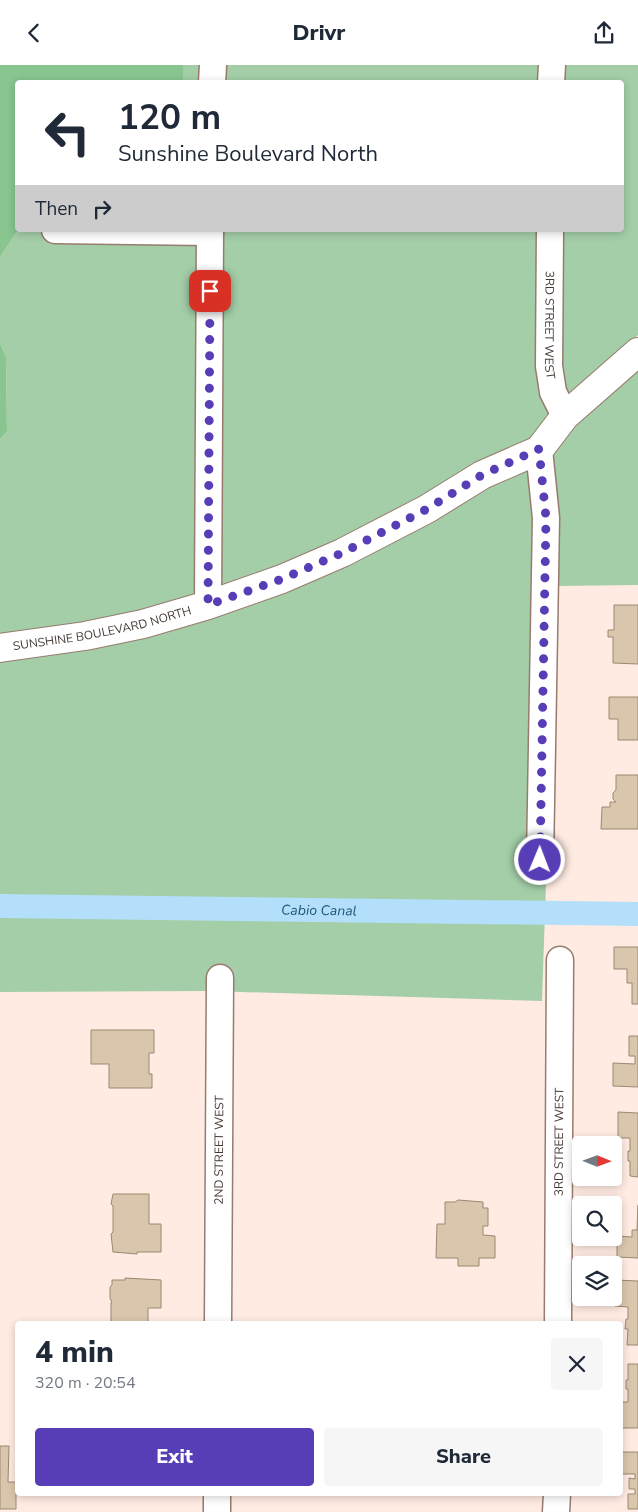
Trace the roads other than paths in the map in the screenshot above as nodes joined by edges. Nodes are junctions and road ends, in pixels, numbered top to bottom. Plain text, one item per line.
1 (213, 65) edge
2 (552, 65) edge
3 (212, 80) edge
4 (552, 80) edge
5 (210, 232) edge
6 (550, 232) edge
7 (638, 352) edge
8 (565, 416) junction
9 (539, 449) junction
10 (208, 605) junction
11 (0, 648) edge
12 (540, 860) dead end
13 (560, 960) dead end
14 (220, 978) dead end
15 (218, 1321) edge
16 (558, 1321) edge
17 (217, 1496) edge
18 (556, 1496) edge
19 (217, 1512) edge
20 (556, 1512) edge

1 - 3 street
2 - 4 street
5 - 10 street
6 - 8 street, 3RD STREET WEST
7 - 8 street, SUNSHINE BOULEVARD NORTH
8 - 9 street, SUNSHINE BOULEVARD NORTH
9 - 10 street, SUNSHINE BOULEVARD NORTH
9 - 12 street
10 - 11 street, SUNSHINE BOULEVARD NORTH
13 - 16 street, 3RD STREET WEST
14 - 15 street, 2ND STREET WEST
17 - 19 street
18 - 20 street

